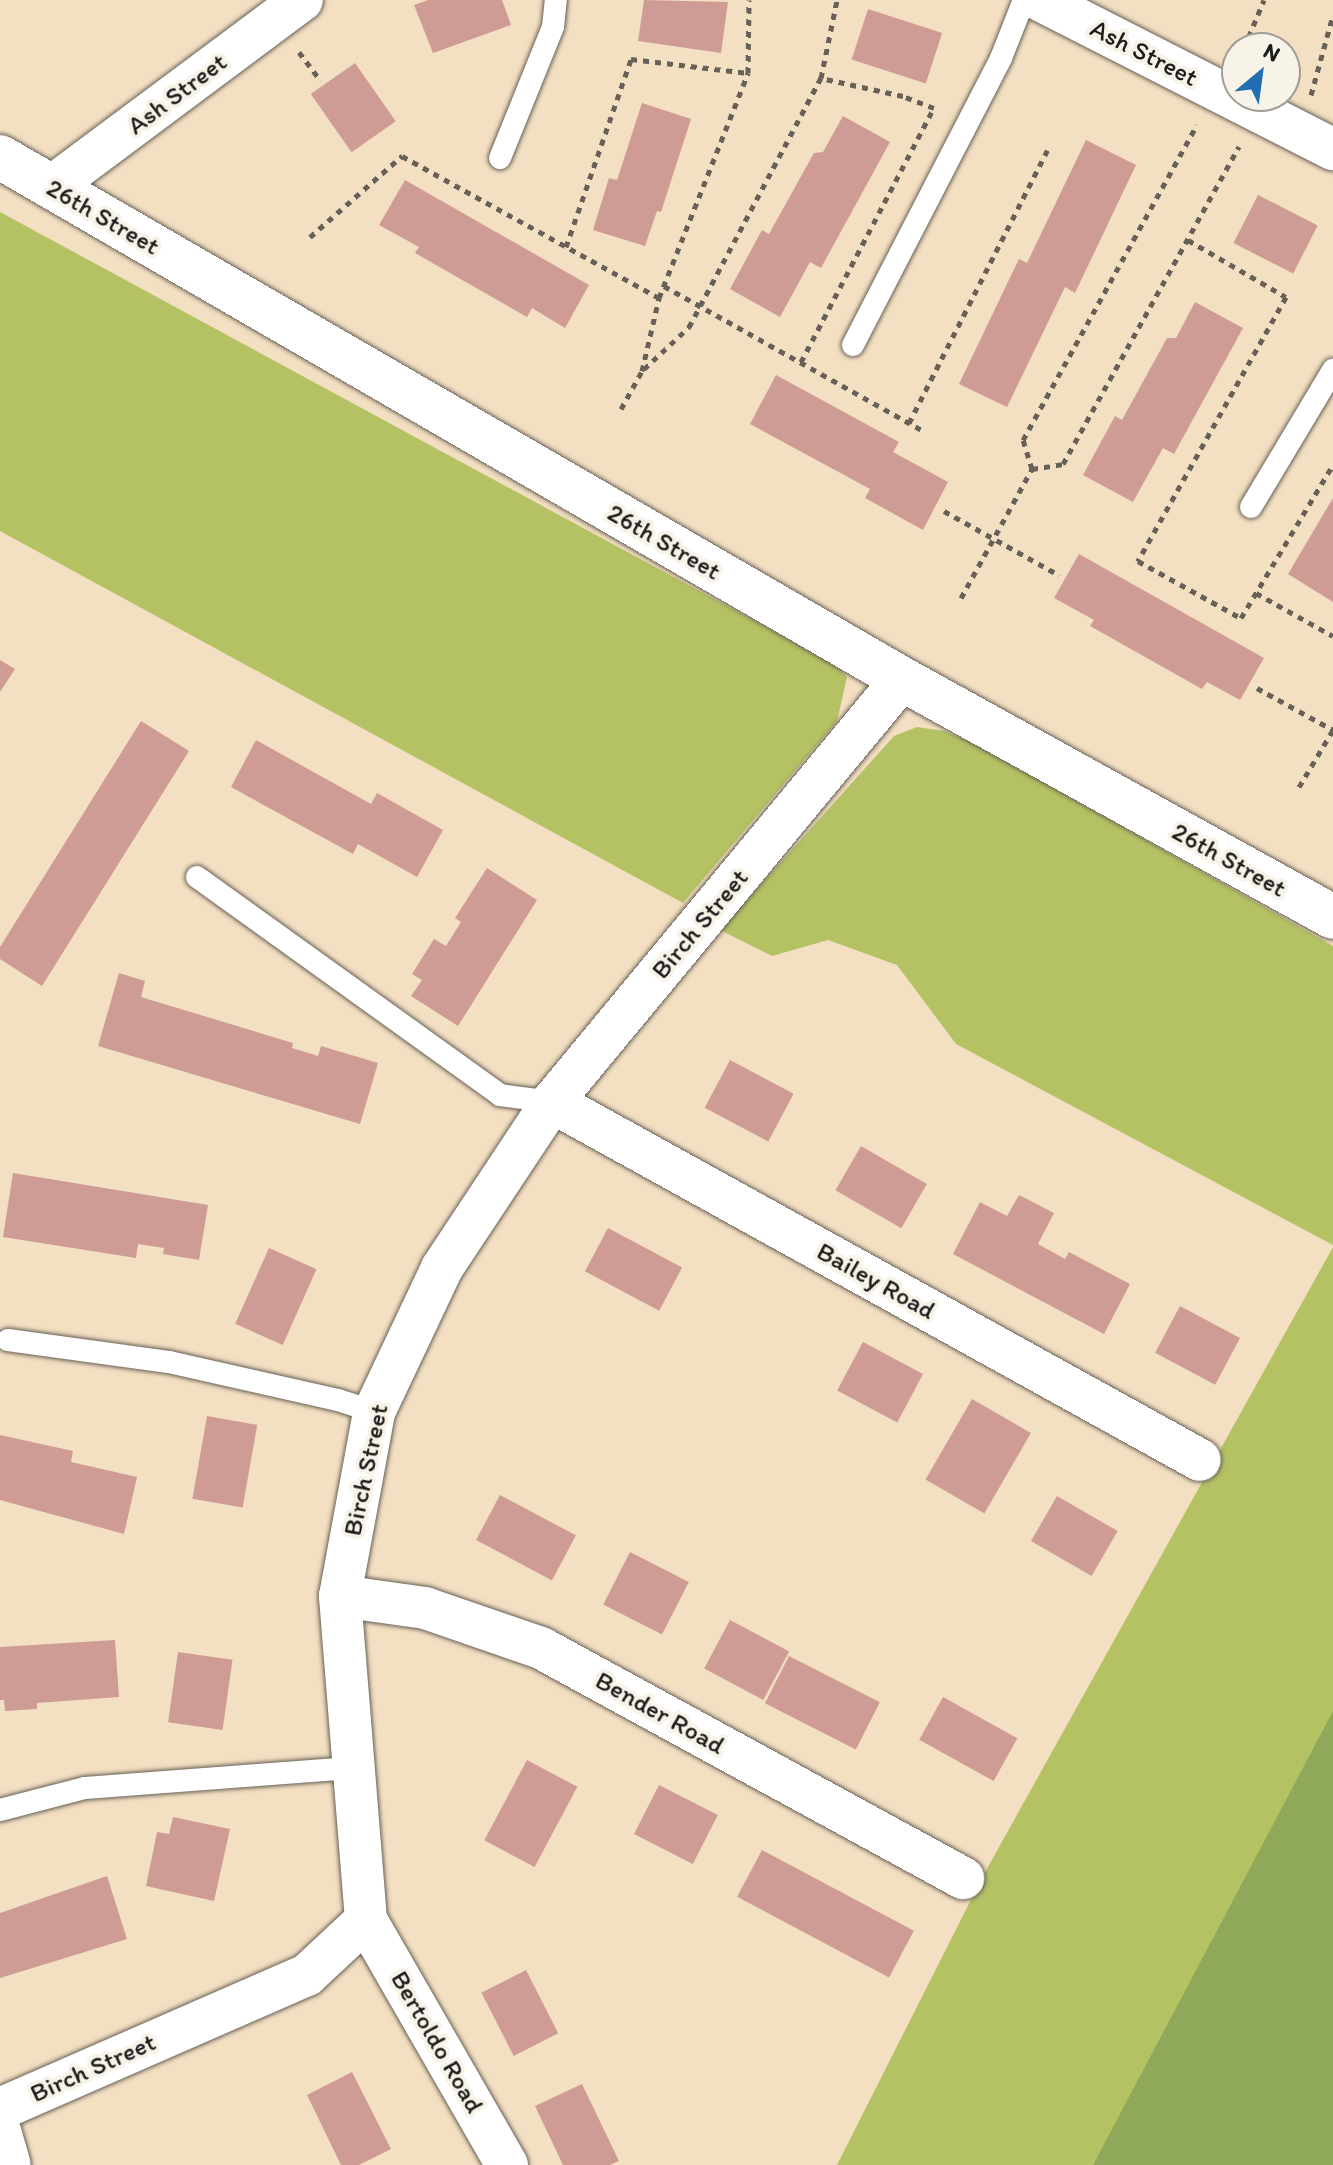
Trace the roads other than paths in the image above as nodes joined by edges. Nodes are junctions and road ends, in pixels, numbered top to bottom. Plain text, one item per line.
1 (302, 0) edge
2 (556, 0) edge
3 (1024, 0) edge
4 (1040, 0) edge
5 (1333, 149) edge
6 (0, 157) edge
7 (500, 158) dead end
8 (51, 187) junction
9 (853, 345) dead end
10 (1333, 370) edge
11 (1251, 507) dead end
12 (902, 679) junction
13 (197, 877) dead end
14 (1333, 917) edge
15 (552, 1102) junction
16 (8, 1340) dead end
17 (374, 1412) junction
18 (1200, 1460) dead end
19 (340, 1596) junction
20 (354, 1768) junction
21 (0, 1810) edge
22 (963, 1878) dead end
23 (366, 1920) junction
24 (0, 2109) edge
25 (0, 2131) edge
26 (10, 2165) edge
27 (507, 2165) edge

1 - 8 street, Ash Street
2 - 7 lane
3 - 9 lane
4 - 5 street, Ash Street
6 - 8 street, 26th Street
8 - 12 street, 26th Street
10 - 11 lane
12 - 14 street, 26th Street
12 - 15 street, Birch Street
13 - 15 lane
15 - 17 street, Birch Street
15 - 18 street, Bailey Road
16 - 17 lane
17 - 19 street, Birch Street
19 - 20 street, Birch Street
19 - 22 street, Bender Road
20 - 21 lane
20 - 23 street, Birch Street
23 - 24 street, Birch Street
23 - 27 street, Bertoldo Road
25 - 26 street

